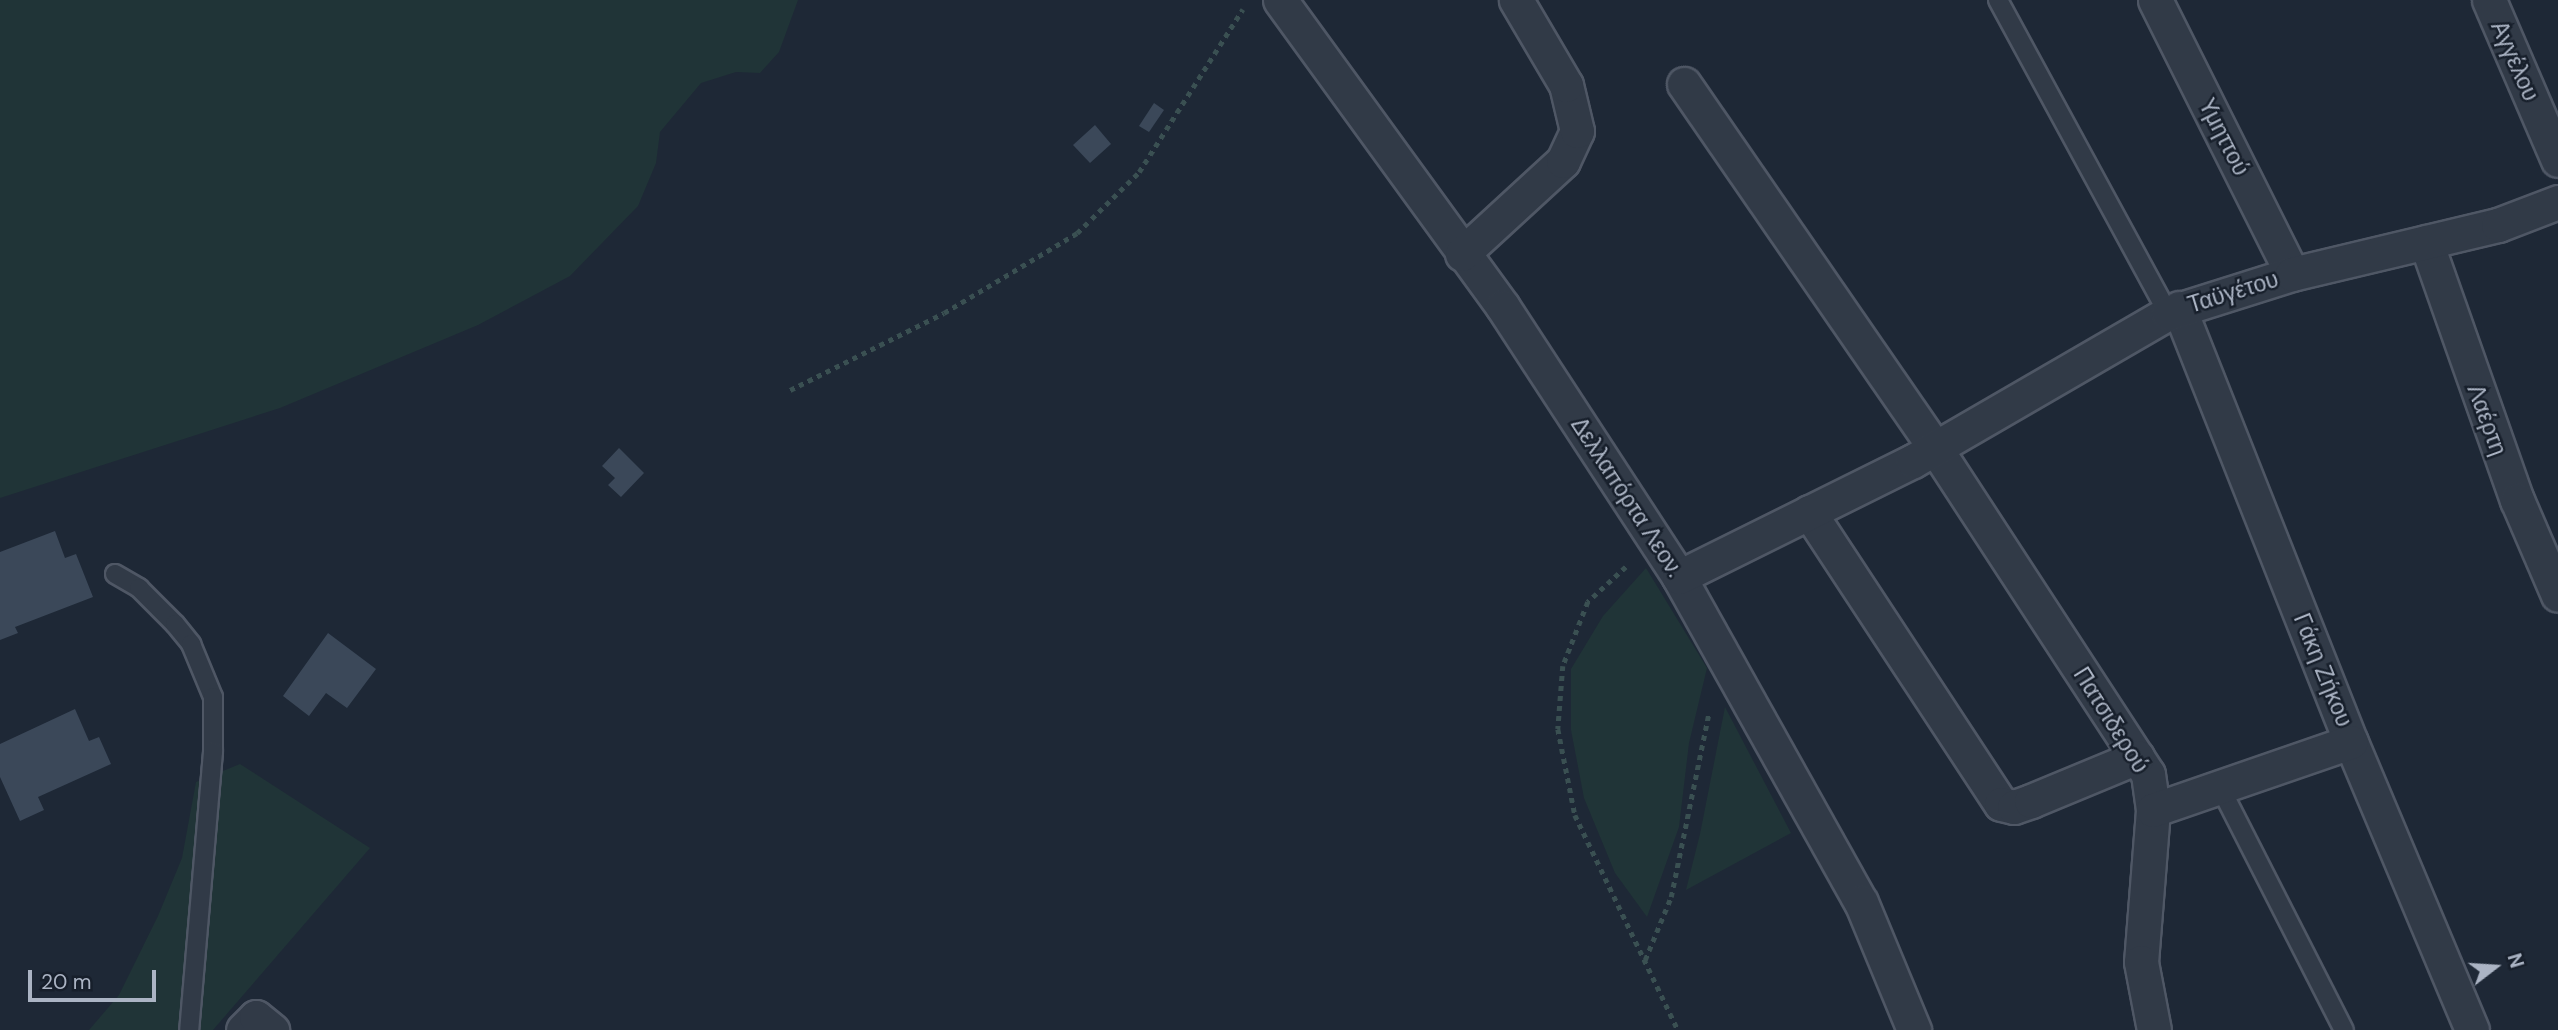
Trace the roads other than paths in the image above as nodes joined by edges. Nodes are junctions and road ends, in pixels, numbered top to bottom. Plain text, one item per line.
1 (1280, 0) edge
2 (1516, 0) edge
3 (1998, 0) edge
4 (2155, 0) edge
5 (2488, 0) edge
6 (1684, 84) dead end
7 (2558, 160) edge
8 (2558, 202) edge
9 (2426, 242) junction
10 (1462, 254) junction
11 (2292, 274) junction
12 (2174, 310) junction
13 (1936, 449) junction
14 (1810, 512) junction
15 (115, 575) dead end
16 (1679, 577) junction
17 (2558, 595) edge
18 (2351, 743) junction
19 (2137, 757) junction
20 (2220, 787) junction
21 (2152, 810) junction
22 (2466, 1029) edge
23 (189, 1030) edge
24 (1914, 1030) edge
25 (2154, 1030) edge
26 (2344, 1030) edge

1 - 10 street, Δελλαπόρτα Λεον.
2 - 10 street
3 - 12 lane
4 - 11 street, Υμηττού
5 - 7 street, Αγγέλου
6 - 13 street
8 - 9 street, Ταϋγέτου
9 - 11 street, Ταϋγέτου
9 - 17 street, Λαέρτη
10 - 16 street, Δελλαπόρτα Λεον.
11 - 12 street, Ταϋγέτου
12 - 13 street, Ταϋγέτου
12 - 18 street, Γάκη Ζήκου
13 - 14 street, Ταϋγέτου
13 - 19 street, Πατσιδερού
14 - 16 street, Ταϋγέτου
14 - 19 street
15 - 23 lane
16 - 24 street, Δελλαπόρτα Λεον.
18 - 20 street
18 - 22 street, Γάκη Ζήκου
19 - 21 street, Πατσιδερού
20 - 21 street
20 - 26 lane
21 - 25 street, Πατσιδερού

